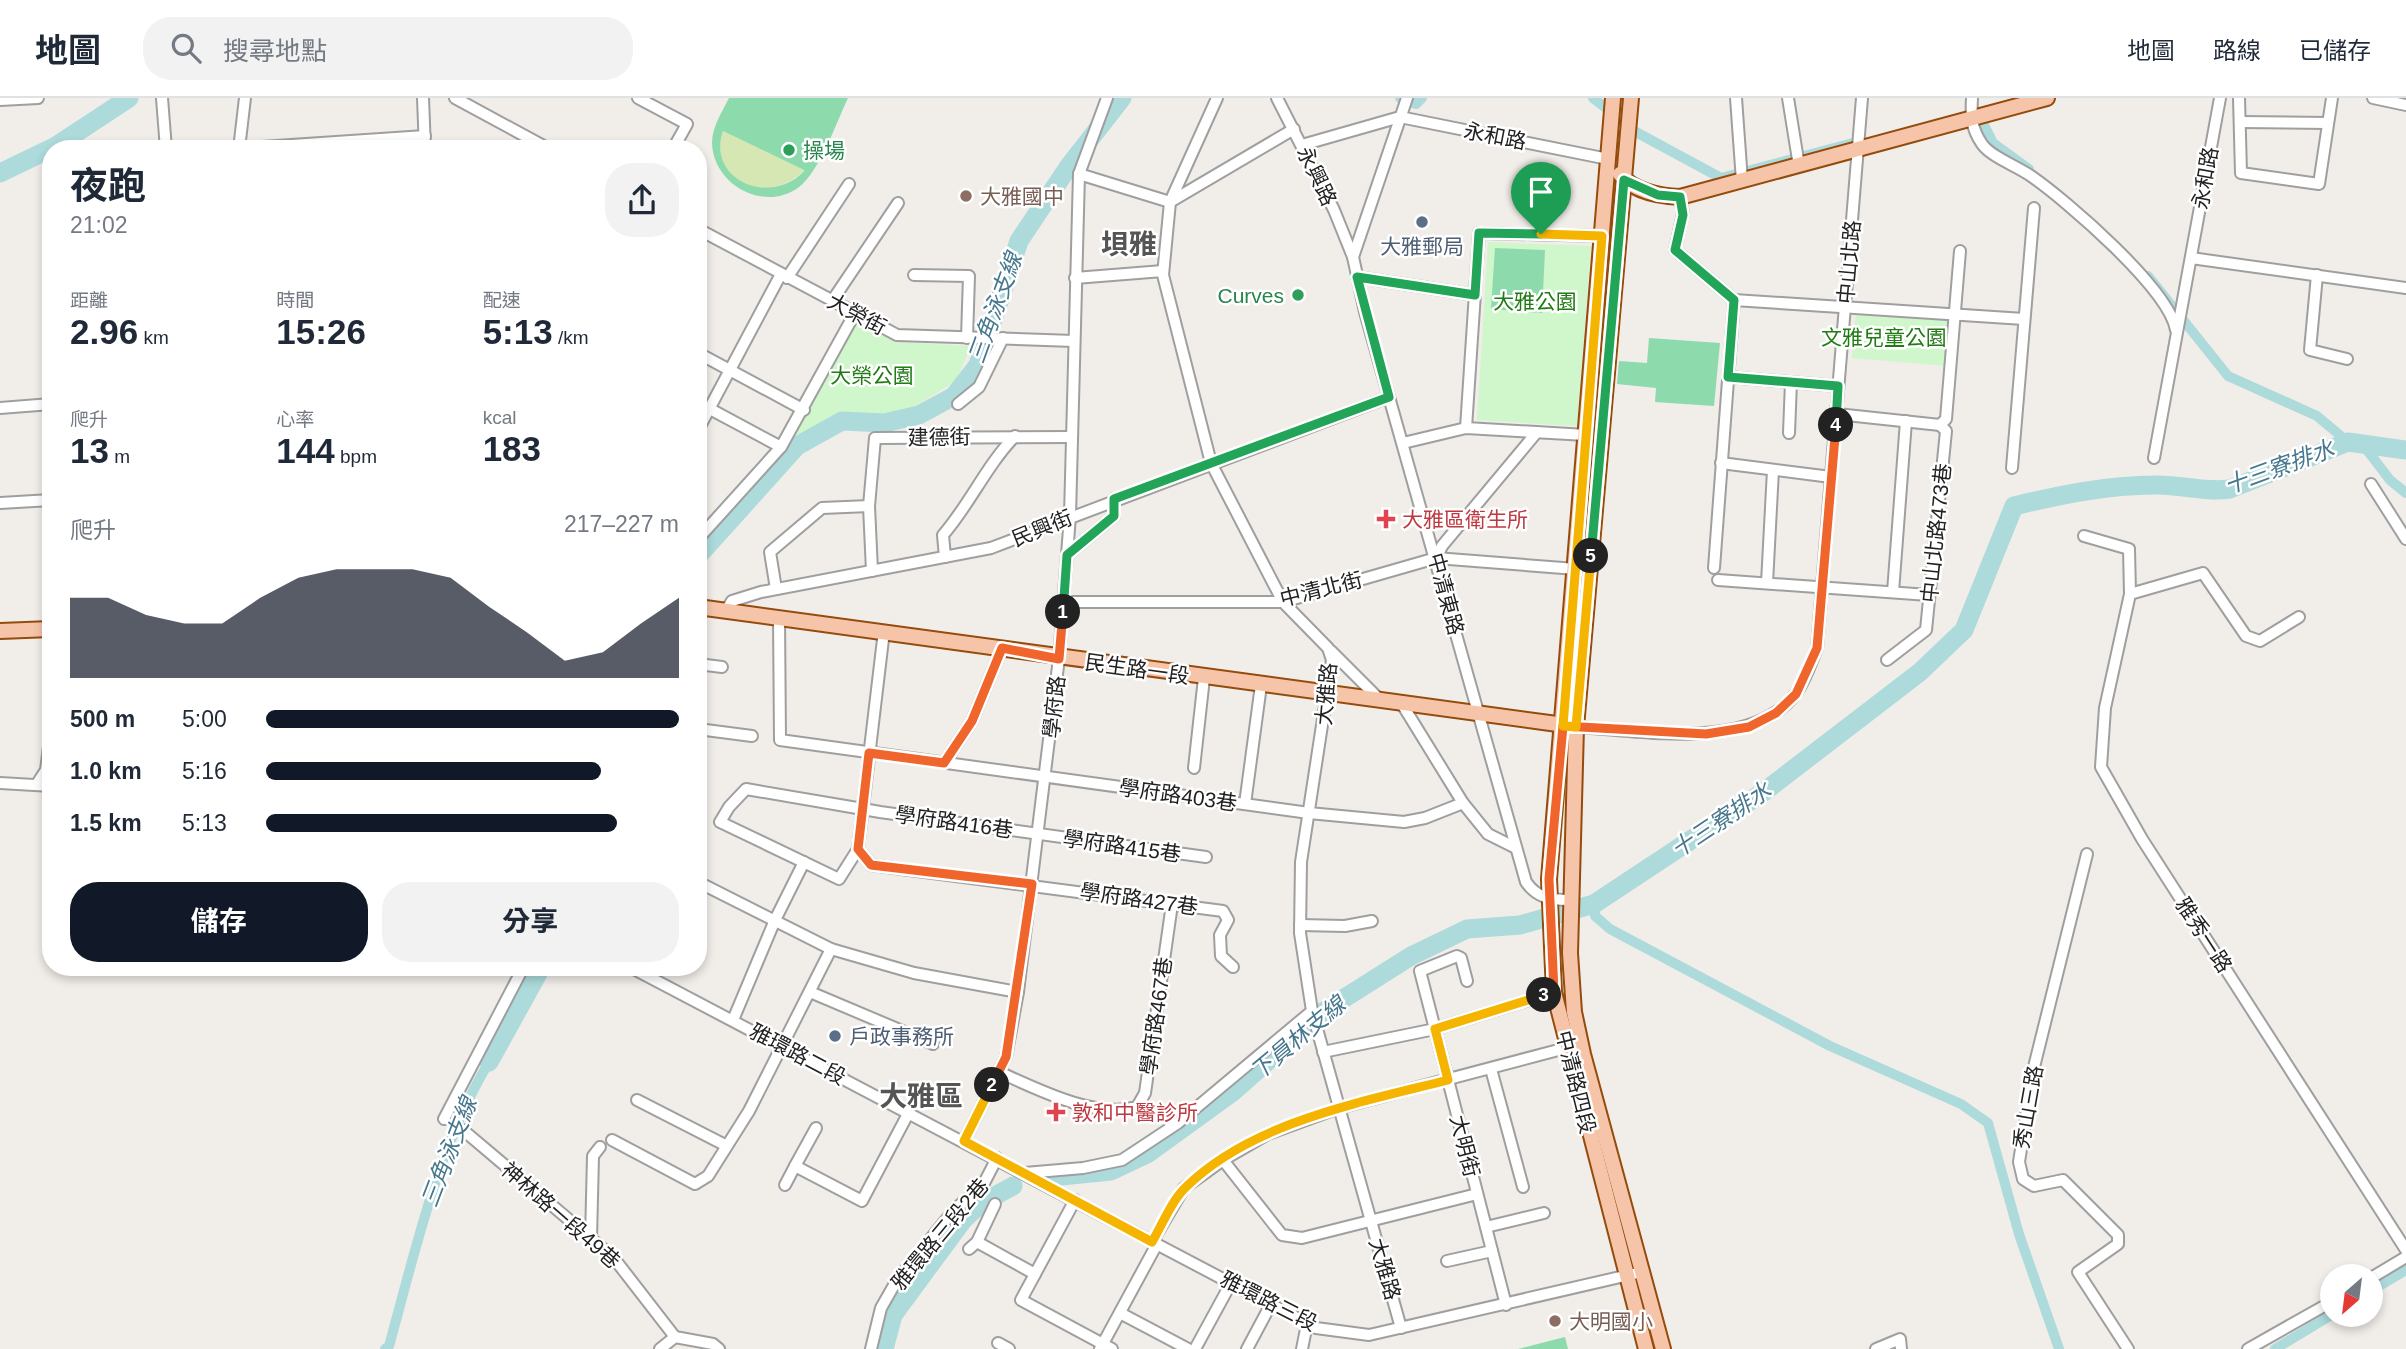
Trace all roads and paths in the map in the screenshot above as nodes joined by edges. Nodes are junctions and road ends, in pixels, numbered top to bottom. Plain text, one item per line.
1 (38, 98) edge
2 (162, 98) edge
3 (246, 98) edge
4 (424, 98) edge
5 (455, 98) edge
6 (1107, 98) edge
7 (1217, 98) edge
8 (1277, 98) edge
9 (1407, 98) edge
10 (1613, 98) edge
11 (1631, 98) edge
12 (1736, 98) edge
13 (1788, 98) edge
14 (1862, 98) edge
15 (1972, 98) edge
16 (2047, 98) edge
17 (2220, 98) edge
18 (2239, 98) edge
19 (2332, 98) edge
20 (2372, 98) edge
21 (641, 99) edge
22 (0, 100) edge
23 (2406, 105) edge
24 (1400, 117) junction
25 (1971, 121) junction
26 (2240, 122) junction
27 (2328, 123) junction
28 (1294, 129) junction
29 (425, 136) junction
30 (165, 140) edge
31 (239, 140) edge
32 (367, 140) edge
33 (425, 140) edge
34 (532, 140) edge
35 (679, 140) edge
36 (1303, 145) junction
37 (1858, 145) junction
38 (1608, 159) junction
39 (1799, 166) junction
40 (1079, 174) junction
41 (1624, 180) junction
42 (1742, 180) junction
43 (849, 184) dead end
44 (1680, 197) junction
45 (1170, 202) junction
46 (898, 203) dead end
47 (2034, 208) dead end
48 (707, 234) edge
49 (1602, 236) junction
50 (1960, 251) dead end
51 (1353, 257) junction
52 (2190, 258) junction
53 (1163, 271) junction
54 (914, 275) dead end
55 (2317, 275) junction
56 (784, 276) junction
57 (1357, 277) junction
58 (1075, 278) junction
59 (2406, 288) edge
60 (1475, 295) junction
61 (1734, 300) junction
62 (832, 301) junction
63 (1845, 305) junction
64 (855, 313) junction
65 (1955, 314) junction
66 (2024, 318) junction
67 (2177, 333) junction
68 (970, 338) junction
69 (1000, 339) junction
70 (1074, 341) junction
71 (707, 358) edge
72 (2347, 359) dead end
73 (730, 370) junction
74 (1728, 377) junction
75 (1791, 382) junction
76 (1838, 386) junction
77 (1389, 397) junction
78 (958, 404) dead end
79 (42, 405) edge
80 (0, 408) edge
81 (709, 410) junction
82 (804, 410) junction
83 (707, 414) edge
84 (1837, 414) junction
85 (1906, 421) junction
86 (1940, 425) junction
87 (1466, 428) junction
88 (1537, 432) junction
89 (1789, 433) dead end
90 (1586, 435) junction
91 (1015, 436) junction
92 (1071, 437) junction
93 (1403, 443) junction
94 (780, 447) junction
95 (2154, 458) dead end
96 (1212, 463) junction
97 (1721, 463) junction
98 (2012, 468) dead end
99 (1773, 470) junction
100 (1831, 477) junction
101 (2371, 484) dead end
102 (1114, 499) junction
103 (42, 501) edge
104 (0, 503) edge
105 (869, 506) junction
106 (1070, 516) junction
107 (707, 529) edge
108 (2084, 536) dead end
109 (2406, 538) edge
110 (1067, 555) junction
111 (945, 557) junction
112 (1436, 558) junction
113 (1714, 568) dead end
114 (1576, 569) junction
115 (872, 571) junction
116 (1718, 580) dead end
117 (1767, 583) junction
118 (1822, 586) junction
119 (776, 589) junction
120 (1893, 592) junction
121 (2130, 594) junction
122 (1929, 595) junction
123 (1283, 601) junction
124 (1063, 602) junction
125 (707, 608) edge
126 (727, 609) junction
127 (779, 617) junction
128 (2299, 617) dead end
129 (42, 629) edge
130 (0, 631) edge
131 (884, 631) junction
132 (1002, 648) junction
133 (1328, 648) junction
134 (1059, 659) junction
135 (1887, 660) dead end
136 (707, 665) edge
137 (722, 667) dead end
138 (1204, 678) junction
139 (1261, 685) junction
140 (1329, 694) junction
141 (1381, 701) junction
142 (1402, 704) junction
143 (1479, 715) junction
144 (1570, 726) junction
145 (707, 730) edge
146 (752, 737) dead end
147 (869, 753) junction
148 (944, 763) junction
149 (1194, 768) dead end
150 (42, 776) edge
151 (1046, 777) junction
152 (0, 783) edge
153 (37, 784) junction
154 (42, 785) edge
155 (1463, 803) junction
156 (1245, 804) junction
157 (863, 809) junction
158 (1309, 813) junction
159 (1039, 834) junction
160 (858, 849) junction
161 (1516, 849) junction
162 (2087, 854) dead end
163 (1206, 857) dead end
164 (804, 862) junction
165 (1032, 884) junction
166 (707, 886) edge
167 (1172, 904) junction
168 (1551, 904) junction
169 (1569, 910) junction
170 (775, 920) junction
171 (1372, 921) dead end
172 (1300, 925) junction
173 (831, 949) junction
174 (1233, 967) dead end
175 (519, 976) edge
176 (648, 976) edge
177 (1467, 981) dead end
178 (810, 992) junction
179 (1018, 992) junction
180 (1554, 992) junction
181 (1312, 1011) junction
182 (733, 1020) junction
183 (1435, 1029) junction
184 (933, 1044) dead end
185 (783, 1047) junction
186 (1566, 1048) junction
187 (1323, 1052) junction
188 (1491, 1069) junction
189 (999, 1072) junction
190 (1448, 1080) junction
191 (637, 1100) dead end
192 (1339, 1108) junction
193 (909, 1112) junction
194 (444, 1119) dead end
195 (816, 1128) dead end
196 (463, 1130) dead end
197 (612, 1140) dead end
198 (964, 1141) junction
199 (725, 1145) junction
200 (600, 1147) dead end
201 (997, 1158) junction
202 (1223, 1160) junction
203 (795, 1166) junction
204 (1025, 1173) junction
205 (785, 1185) dead end
206 (1522, 1187) dead end
207 (1477, 1194) junction
208 (1075, 1200) junction
209 (995, 1204) dead end
210 (1544, 1213) dead end
211 (1371, 1220) junction
212 (1486, 1227) junction
213 (591, 1239) junction
214 (1155, 1243) junction
215 (2406, 1250) edge
216 (1492, 1251) junction
217 (2406, 1257) edge
218 (1447, 1261) dead end
219 (2384, 1270) edge
220 (1642, 1272) junction
221 (1035, 1274) junction
222 (1627, 1276) junction
223 (1231, 1283) junction
224 (1271, 1304) junction
225 (1506, 1305) junction
226 (2320, 1308) edge
227 (1120, 1313) junction
228 (1307, 1324) junction
229 (1401, 1328) junction
230 (1369, 1335) junction
231 (676, 1337) junction
232 (998, 1343) dead end
233 (1105, 1347) edge
234 (660, 1349) edge
235 (719, 1349) edge
236 (871, 1349) edge
237 (1009, 1349) edge
238 (1188, 1349) edge
239 (1195, 1349) edge
240 (1247, 1349) edge
241 (1302, 1349) edge
242 (1368, 1349) edge
243 (1646, 1349) edge
244 (1663, 1349) edge
245 (1874, 1349) edge
246 (1901, 1349) edge
247 (2128, 1349) edge
248 (2248, 1349) edge

1 - 22 street
2 - 30 street
3 - 31 street
4 - 29 street
5 - 34 street
6 - 40 street, 學府路
7 - 45 street, 大雅路
8 - 28 street, 永興路
9 - 24 street, 中清東路
10 - 38 main road
11 - 41 main road
12 - 42 street
13 - 39 street
14 - 37 street, 中山北路
15 - 25 street
16 - 25 main road
17 - 52 street, 永和路
18 - 26 street
19 - 27 street
20 - 23 street
21 - 35 street
24 - 36 street, 永和路
24 - 38 street, 永和路
24 - 51 street, 中清東路
25 - 37 main road
25 - 67 street
26 - 27 street
26 - 27 street
28 - 36 street, 永興路
28 - 45 street
29 - 32 street
29 - 33 street
36 - 51 street, 永興路
37 - 39 main road
37 - 63 street, 中山北路
38 - 41 main road
38 - 49 main road
39 - 42 main road
40 - 45 street
40 - 58 street, 學府路
41 - 44 main road
41 - 144 main road
42 - 44 main road
43 - 56 street
44 - 61 street
45 - 53 street, 大雅路
46 - 62 street
47 - 66 street
48 - 56 street, 大榮街
49 - 60 street
49 - 90 main road
50 - 65 street
51 - 57 street, 中清東路
52 - 55 street
52 - 67 street, 永和路
53 - 58 street
53 - 96 street, 大雅路
54 - 68 street
55 - 59 street
55 - 72 street
56 - 62 street, 大榮街
56 - 73 street
57 - 60 street
57 - 77 street, 中清東路
58 - 70 street, 學府路
60 - 87 street
61 - 63 street
61 - 74 street
62 - 64 street, 大榮街
63 - 65 street
63 - 76 street, 中山北路
64 - 68 street, 大榮街
64 - 82 street
65 - 66 street
65 - 86 street
66 - 98 street
67 - 95 street, 永和路
68 - 69 street, 大榮街
69 - 70 street, 大榮街
69 - 78 street
70 - 92 street, 學府路
71 - 73 street
73 - 81 street
73 - 82 street
74 - 75 street
74 - 97 street
75 - 76 street
75 - 89 street
76 - 84 street, 中山北路
77 - 93 street, 中清東路
77 - 96 street, 民興街
79 - 80 street
81 - 83 street
81 - 94 street
82 - 94 street
84 - 85 street
84 - 100 street, 中山北路
85 - 86 street
85 - 120 street, 中山北路473巷
86 - 122 street, 中山北路473巷
87 - 88 street
87 - 93 street
88 - 90 street
88 - 112 street
90 - 114 main road
91 - 92 street, 建德街
91 - 105 street, 建德街
91 - 111 street
92 - 106 street, 學府路
93 - 112 street, 中清東路
94 - 107 street
96 - 102 street, 民興街
96 - 123 street, 大雅路
97 - 99 street
97 - 113 street
99 - 100 street
99 - 117 street
100 - 118 street, 中山北路
101 - 109 street
102 - 106 street, 民興街
102 - 110 street
103 - 104 street
105 - 115 street, 建德街
105 - 119 street
106 - 110 street, 學府路
106 - 111 street, 民興街
108 - 121 street, 雅秀一路
110 - 124 street, 學府路
111 - 115 street, 民興街
112 - 114 street, 中清北街
112 - 123 street, 中清北街
112 - 143 street, 中清東路
114 - 144 main road
115 - 119 street, 民興街
116 - 117 street
117 - 118 street
118 - 120 street
118 - 144 street, 中山北路
119 - 126 street, 民興街
120 - 122 street
121 - 128 street
121 - 215 street, 雅秀一路
122 - 135 street, 中山北路473巷
123 - 124 street, 中清北街
123 - 133 street, 大雅路
124 - 134 street, 學府路
125 - 126 main road, 民生路一段
126 - 127 main road, 民生路一段
127 - 131 main road, 民生路一段
127 - 147 street, 學府路403巷
129 - 130 main road
131 - 132 main road, 民生路一段
131 - 147 street
132 - 134 main road, 民生路一段
132 - 148 street
133 - 140 street, 大雅路
133 - 141 street
134 - 138 main road, 民生路一段
134 - 151 street, 學府路
136 - 137 street
138 - 139 main road, 民生路一段
138 - 149 street
139 - 140 main road, 民生路一段
139 - 156 street
140 - 141 main road, 民生路一段
140 - 158 street, 大雅路
141 - 142 main road, 民生路一段
142 - 143 main road, 民生路一段
142 - 155 street
143 - 144 main road, 民生路一段
143 - 161 street, 中清東路
144 - 168 main road, 中清路四段
144 - 169 main road, 中清路四段
145 - 146 street
147 - 148 street, 學府路403巷
147 - 157 street
148 - 151 street, 學府路403巷
150 - 153 street
151 - 156 street, 學府路403巷
151 - 159 street, 學府路
152 - 153 street
153 - 154 street
155 - 158 street, 學府路403巷
155 - 161 street
156 - 158 street, 學府路403巷
157 - 159 street, 學府路416巷
157 - 160 street
157 - 164 street, 學府路416巷
158 - 172 street, 大雅路
159 - 163 street, 學府路415巷
159 - 165 street, 學府路
160 - 164 street
160 - 165 street, 學府路427巷
161 - 168 street, 中清東路
162 - 247 street, 秀山三路
164 - 170 street
165 - 167 street, 學府路427巷
165 - 179 street, 學府路
166 - 170 street
167 - 174 street, 學府路427巷
167 - 189 street, 學府路467巷
168 - 169 street
168 - 180 main road, 中清路四段
169 - 220 main road, 中清路四段
170 - 173 street
170 - 182 street
171 - 172 street
172 - 181 street, 大雅路
173 - 178 street
173 - 179 street
175 - 194 street
176 - 182 street, 雅環路二段
177 - 183 street, 大明街
178 - 184 street
178 - 185 street
179 - 189 street, 學府路
180 - 183 street
180 - 186 main road, 中清路四段
181 - 187 street, 大雅路
181 - 204 street
182 - 185 street, 雅環路二段
183 - 187 street
183 - 190 street, 大明街
185 - 193 street, 雅環路二段
185 - 199 street
186 - 188 street
186 - 222 main road, 中清路四段
187 - 192 street, 大雅路
188 - 190 street
188 - 206 street
189 - 198 street, 學府路
190 - 192 street
190 - 207 street, 大明街
191 - 199 street
192 - 202 street
192 - 211 street, 大雅路
193 - 198 street, 雅環路二段
193 - 203 street
195 - 203 street
196 - 213 street, 神林路一段49巷
197 - 199 street
198 - 201 street, 雅環路三段
200 - 213 street
201 - 204 street, 雅環路三段
201 - 236 street, 雅環路三段2巷
202 - 211 street
202 - 214 street
203 - 205 street
204 - 208 street, 雅環路三段
207 - 211 street
207 - 212 street, 大明街
208 - 214 street, 雅環路三段
208 - 221 street
209 - 221 street
210 - 212 street
211 - 229 street, 大雅路
212 - 216 street, 大明街
213 - 231 street, 神林路一段49巷
214 - 223 street, 雅環路三段
214 - 227 street
216 - 218 street
216 - 225 street, 大明街
217 - 219 street
220 - 222 street, 雅環路三段
220 - 244 main road, 中清路四段
221 - 233 street
222 - 225 street, 雅環路三段
222 - 243 main road, 中清路四段
223 - 224 street, 雅環路三段
223 - 239 street
224 - 228 street, 雅環路三段
224 - 240 street
225 - 229 street, 雅環路三段
226 - 248 street
227 - 233 street
227 - 238 street
228 - 230 street, 雅環路三段
228 - 241 street
229 - 230 street, 雅環路三段
230 - 242 street
231 - 234 street
231 - 235 street
232 - 237 street
245 - 246 street

